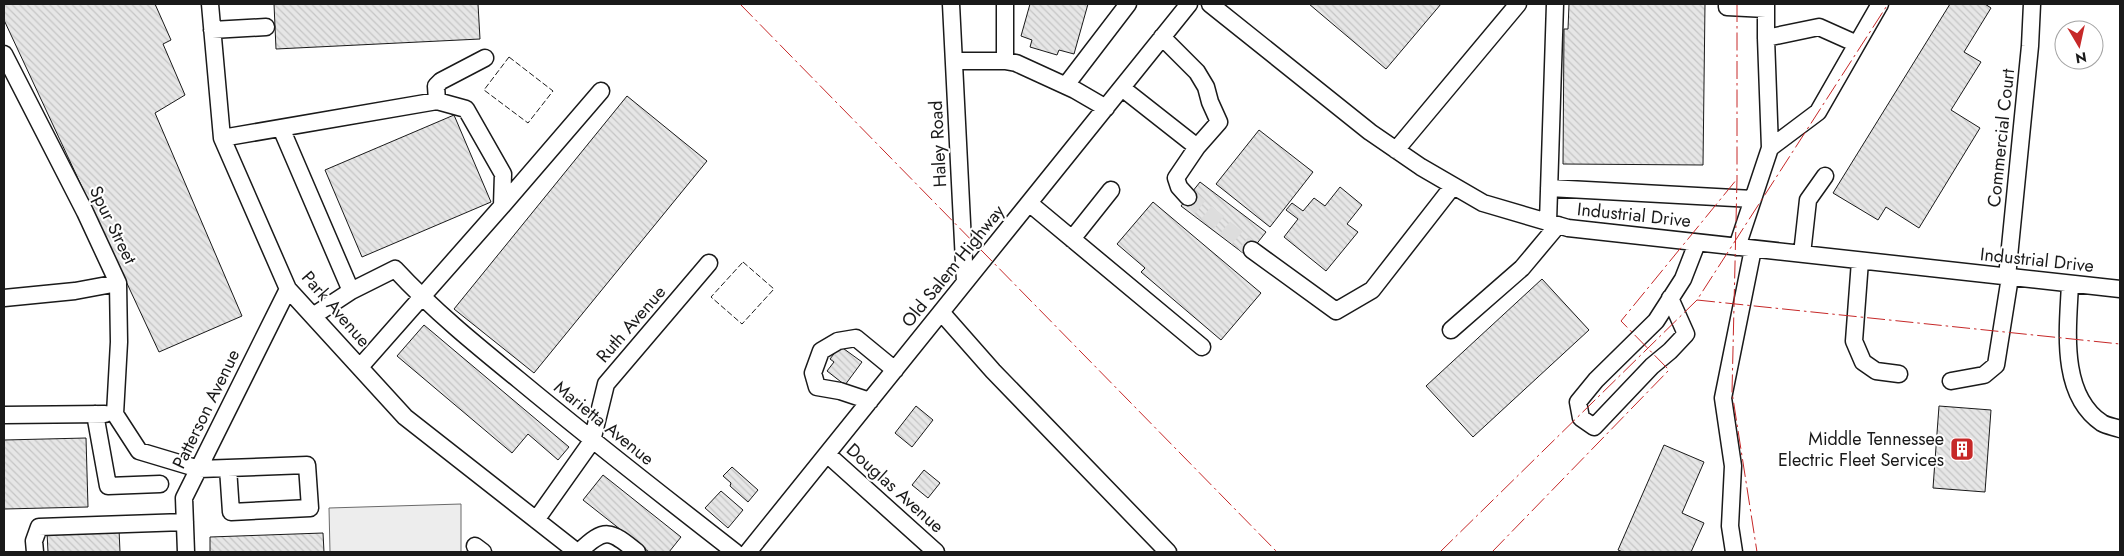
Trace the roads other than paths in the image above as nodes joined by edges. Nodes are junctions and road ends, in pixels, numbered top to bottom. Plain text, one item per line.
1 (210, 4) edge
2 (951, 4) edge
3 (1005, 4) edge
4 (1128, 4) edge
5 (1189, 4) edge
6 (1210, 4) edge
7 (1518, 4) edge
8 (1555, 4) edge
9 (1727, 4) edge
10 (1880, 4) edge
11 (2032, 4) edge
12 (1766, 6) edge
13 (266, 27) dead end
14 (212, 30) junction
15 (1162, 37) junction
16 (1766, 38) junction
17 (1857, 44) junction
18 (485, 58) dead end
19 (5, 59) edge
20 (954, 61) junction
21 (1004, 61) junction
22 (1066, 85) junction
23 (1122, 88) junction
24 (601, 90) dead end
25 (437, 101) junction
26 (1106, 108) junction
27 (281, 128) junction
28 (222, 138) junction
29 (1196, 147) junction
30 (1770, 148) junction
31 (1396, 150) junction
32 (1826, 176) dead end
33 (1453, 186) junction
34 (1549, 188) junction
35 (1111, 190) dead end
36 (1188, 197) tunnel mouth
37 (1753, 199) junction
38 (1029, 203) junction
39 (502, 206) junction
40 (1553, 224) junction
41 (1072, 239) junction
42 (1697, 242) junction
43 (1745, 248) junction
44 (1252, 250) tunnel mouth
45 (1802, 254) junction
46 (1860, 260) junction
47 (709, 263) dead end
48 (2009, 277) junction
49 (965, 282) junction
50 (118, 283) junction
51 (2070, 284) junction
52 (288, 288) junction
53 (2120, 289) edge
54 (351, 291) junction
55 (421, 297) junction
56 (4, 298) edge
57 (1670, 298) junction
58 (941, 312) junction
59 (313, 316) junction
60 (1451, 330) dead end
61 (1202, 347) dead end
62 (360, 367) junction
63 (894, 370) junction
64 (1899, 374) dead end
65 (1951, 381) dead end
66 (870, 401) junction
67 (95, 414) junction
68 (115, 414) junction
69 (4, 415) edge
70 (2120, 429) edge
71 (592, 441) junction
72 (827, 454) junction
73 (199, 468) junction
74 (228, 468) junction
75 (160, 484) dead end
76 (536, 520) junction
77 (185, 522) junction
78 (34, 552) edge
79 (186, 552) edge
80 (578, 552) edge
81 (637, 552) edge
82 (736, 552) edge
83 (748, 552) edge
84 (936, 552) edge
85 (1168, 552) edge
86 (1734, 552) edge

1 - 14 street, Park Avenue
2 - 20 street, Haley Road
3 - 21 street
4 - 22 street
5 - 15 street, Old Salem Highway
6 - 31 street, Industrial Drive
7 - 31 street
8 - 34 street
9 - 12 street
10 - 17 street
11 - 48 street, Commercial Court
12 - 16 street
13 - 14 street
14 - 28 street, Park Avenue
15 - 23 street, Old Salem Highway
15 - 29 street
16 - 17 street
16 - 30 street
17 - 30 street
18 - 25 street
19 - 50 street, Spur Street
20 - 21 street
20 - 49 street, Haley Road
21 - 22 street
22 - 26 street
23 - 26 street, Old Salem Highway
23 - 29 street
24 - 39 street
25 - 27 street
25 - 39 street
26 - 38 street, Old Salem Highway
27 - 28 street
27 - 54 street
28 - 52 street, Park Avenue
29 - 36 street
30 - 37 street
31 - 33 street, Industrial Drive
32 - 45 street
33 - 40 street, Industrial Drive
33 - 44 street
34 - 37 street
34 - 40 street
35 - 41 street
37 - 43 street
38 - 41 street
38 - 49 street, Old Salem Highway
39 - 55 street
40 - 42 street, Industrial Drive
40 - 60 street
41 - 61 street
42 - 43 street, Industrial Drive
42 - 57 street
43 - 45 street, Industrial Drive
43 - 86 street
45 - 46 street, Industrial Drive
46 - 48 street, Industrial Drive
46 - 64 street
47 - 71 street, Ruth Avenue
48 - 51 street, Industrial Drive
48 - 65 street, Commercial Court
49 - 58 street, Old Salem Highway
50 - 56 street
50 - 68 street, Spur Street
51 - 53 street, Industrial Drive
51 - 70 street
52 - 59 street, Park Avenue
52 - 73 street, Patterson Avenue
54 - 55 street, Marietta Avenue
54 - 59 street
55 - 62 street
55 - 71 street, Marietta Avenue
57 - 57 street
58 - 63 street, Old Salem Highway
58 - 85 street
59 - 62 street, Park Avenue
62 - 76 street, Park Avenue
63 - 66 street, Old Salem Highway
63 - 66 street
66 - 72 street, Old Salem Highway
67 - 68 street
67 - 69 street
67 - 75 street
68 - 73 street
71 - 76 street, Ruth Avenue
71 - 82 street, Marietta Avenue
72 - 83 street, Old Salem Highway
72 - 84 street, Douglas Avenue
73 - 74 street
73 - 77 street, Patterson Avenue
74 - 74 street
76 - 80 street, Park Avenue
77 - 78 street
77 - 79 street, Patterson Avenue
80 - 81 street

